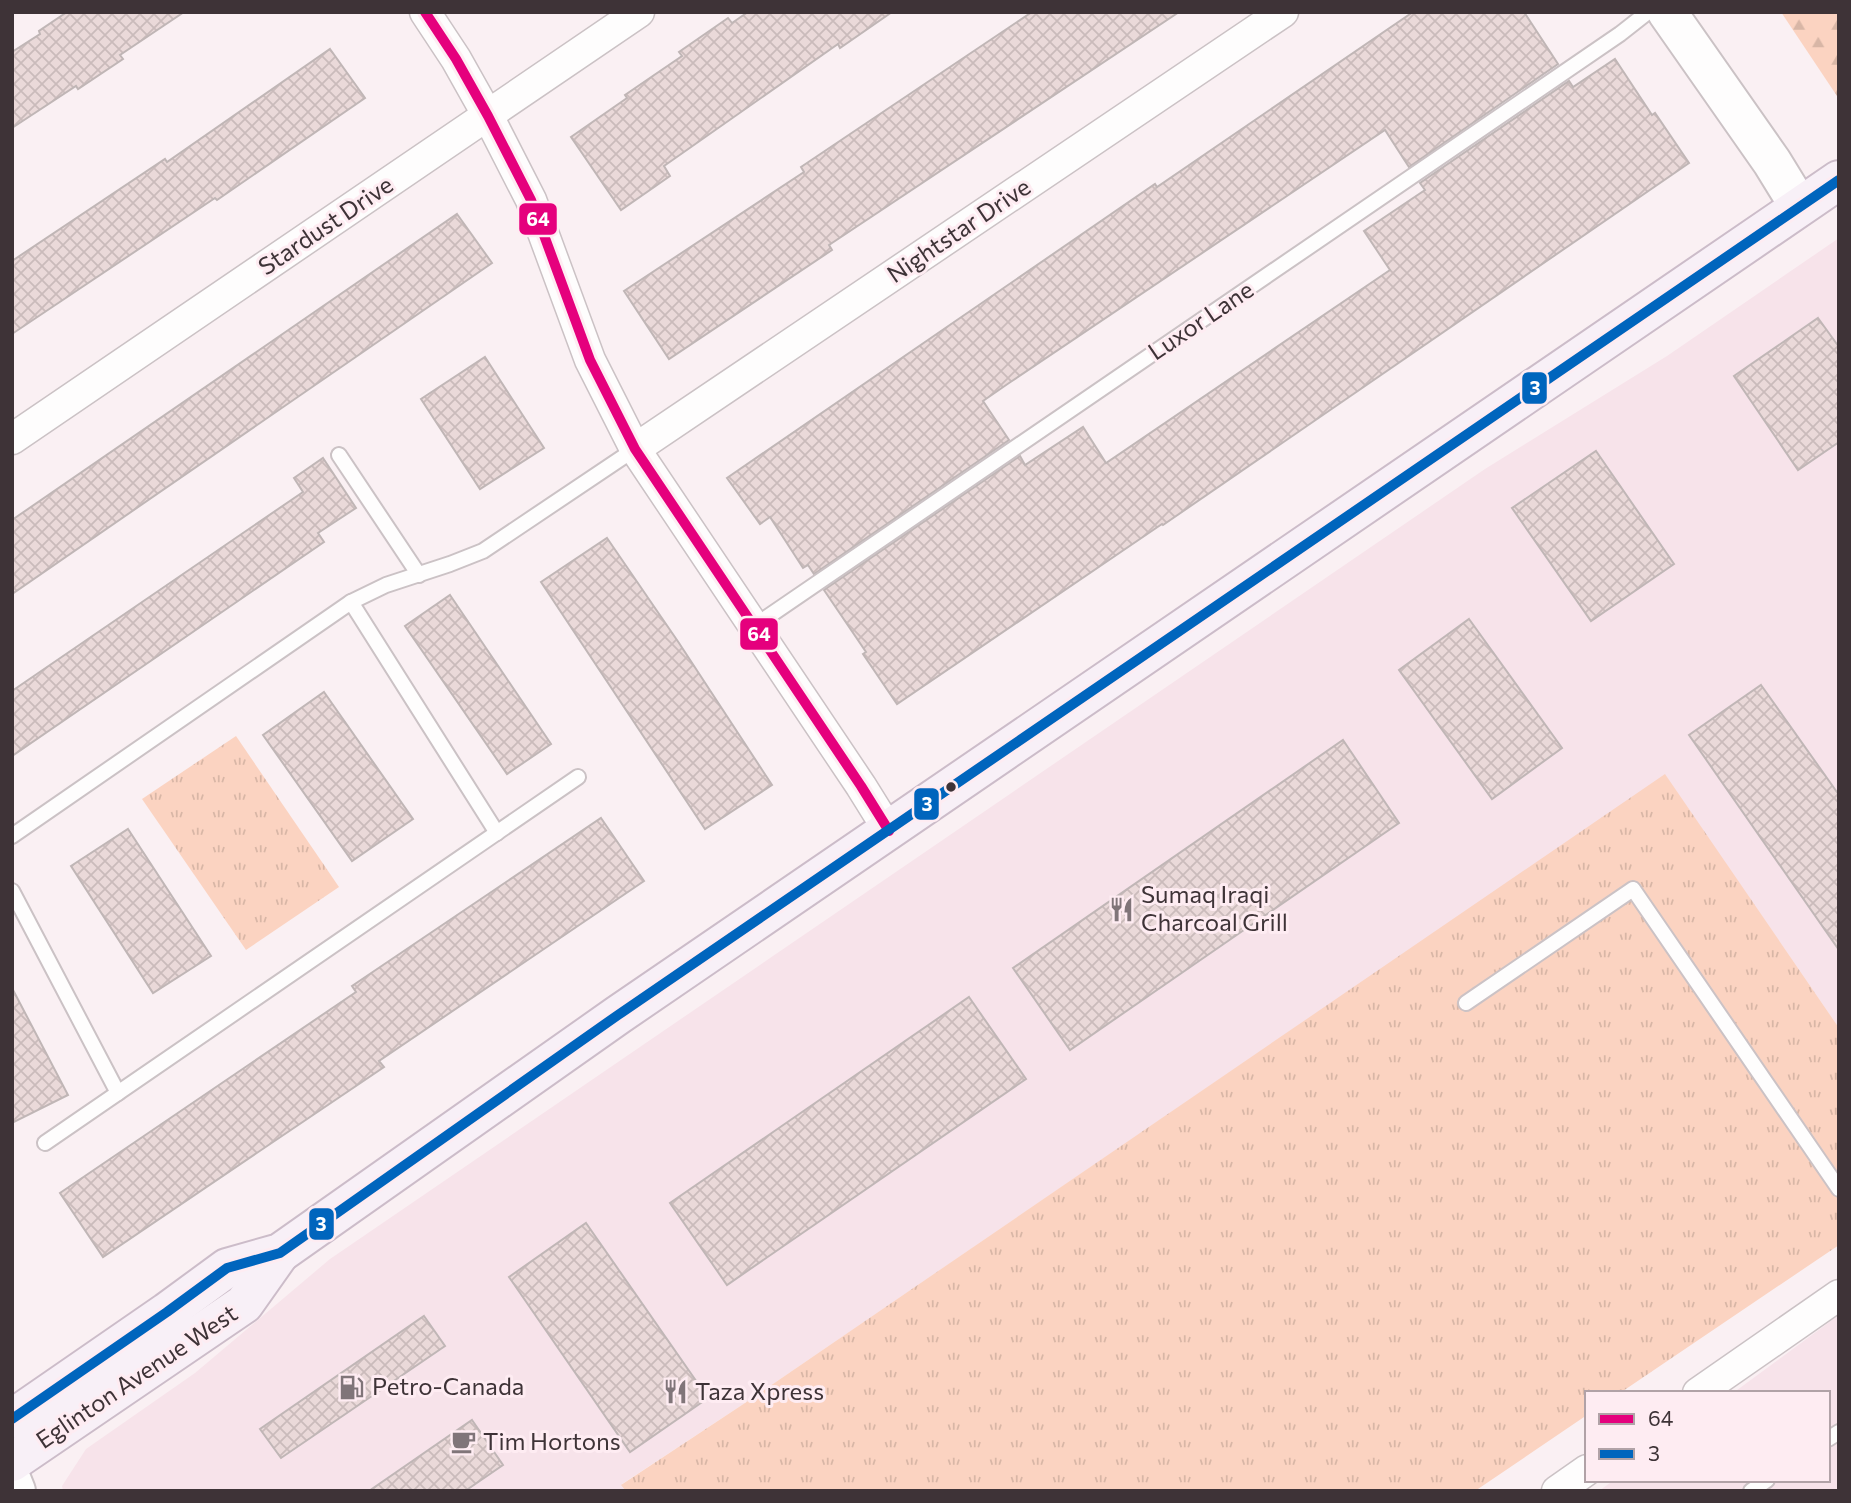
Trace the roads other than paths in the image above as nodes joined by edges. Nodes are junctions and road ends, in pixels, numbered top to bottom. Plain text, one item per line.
1 (425, 12) edge
2 (639, 12) edge
3 (1283, 12) edge
4 (1648, 12) edge
5 (1667, 12) edge
6 (488, 116) junction
7 (1839, 180) edge
8 (1800, 206) junction
9 (12, 439) edge
10 (635, 449) junction
11 (339, 455) dead end
12 (419, 575) junction
13 (351, 602) junction
14 (753, 627) junction
15 (579, 777) dead end
16 (889, 831) junction
17 (497, 832) junction
18 (12, 836) edge
19 (12, 891) edge
20 (1466, 1003) dead end
21 (118, 1093) junction
22 (46, 1143) dead end
23 (1839, 1189) edge
24 (280, 1252) junction
25 (1839, 1295) edge
26 (1701, 1391) edge
27 (12, 1419) edge
28 (12, 1462) edge
29 (1585, 1471) edge
30 (12, 1481) edge
31 (16, 1491) edge
32 (1557, 1491) edge

1 - 6 street
2 - 6 street, Stardust Drive
3 - 10 street, Nightstar Drive
4 - 14 lane, Luxor Lane
5 - 8 street
6 - 9 street, Stardust Drive
6 - 10 street
7 - 8 main road, Eglinton Avenue West
8 - 16 main road, Eglinton Avenue West
10 - 12 lane
10 - 14 street
11 - 12 lane
12 - 13 lane
13 - 17 lane
13 - 18 lane
14 - 16 street
15 - 17 lane
16 - 24 main road, Eglinton Avenue West
17 - 21 lane
19 - 21 lane
20 - 23 lane
21 - 22 lane
24 - 27 main road, Eglinton Avenue West
24 - 28 main road, Eglinton Avenue West
25 - 26 street
29 - 32 street
30 - 31 street

